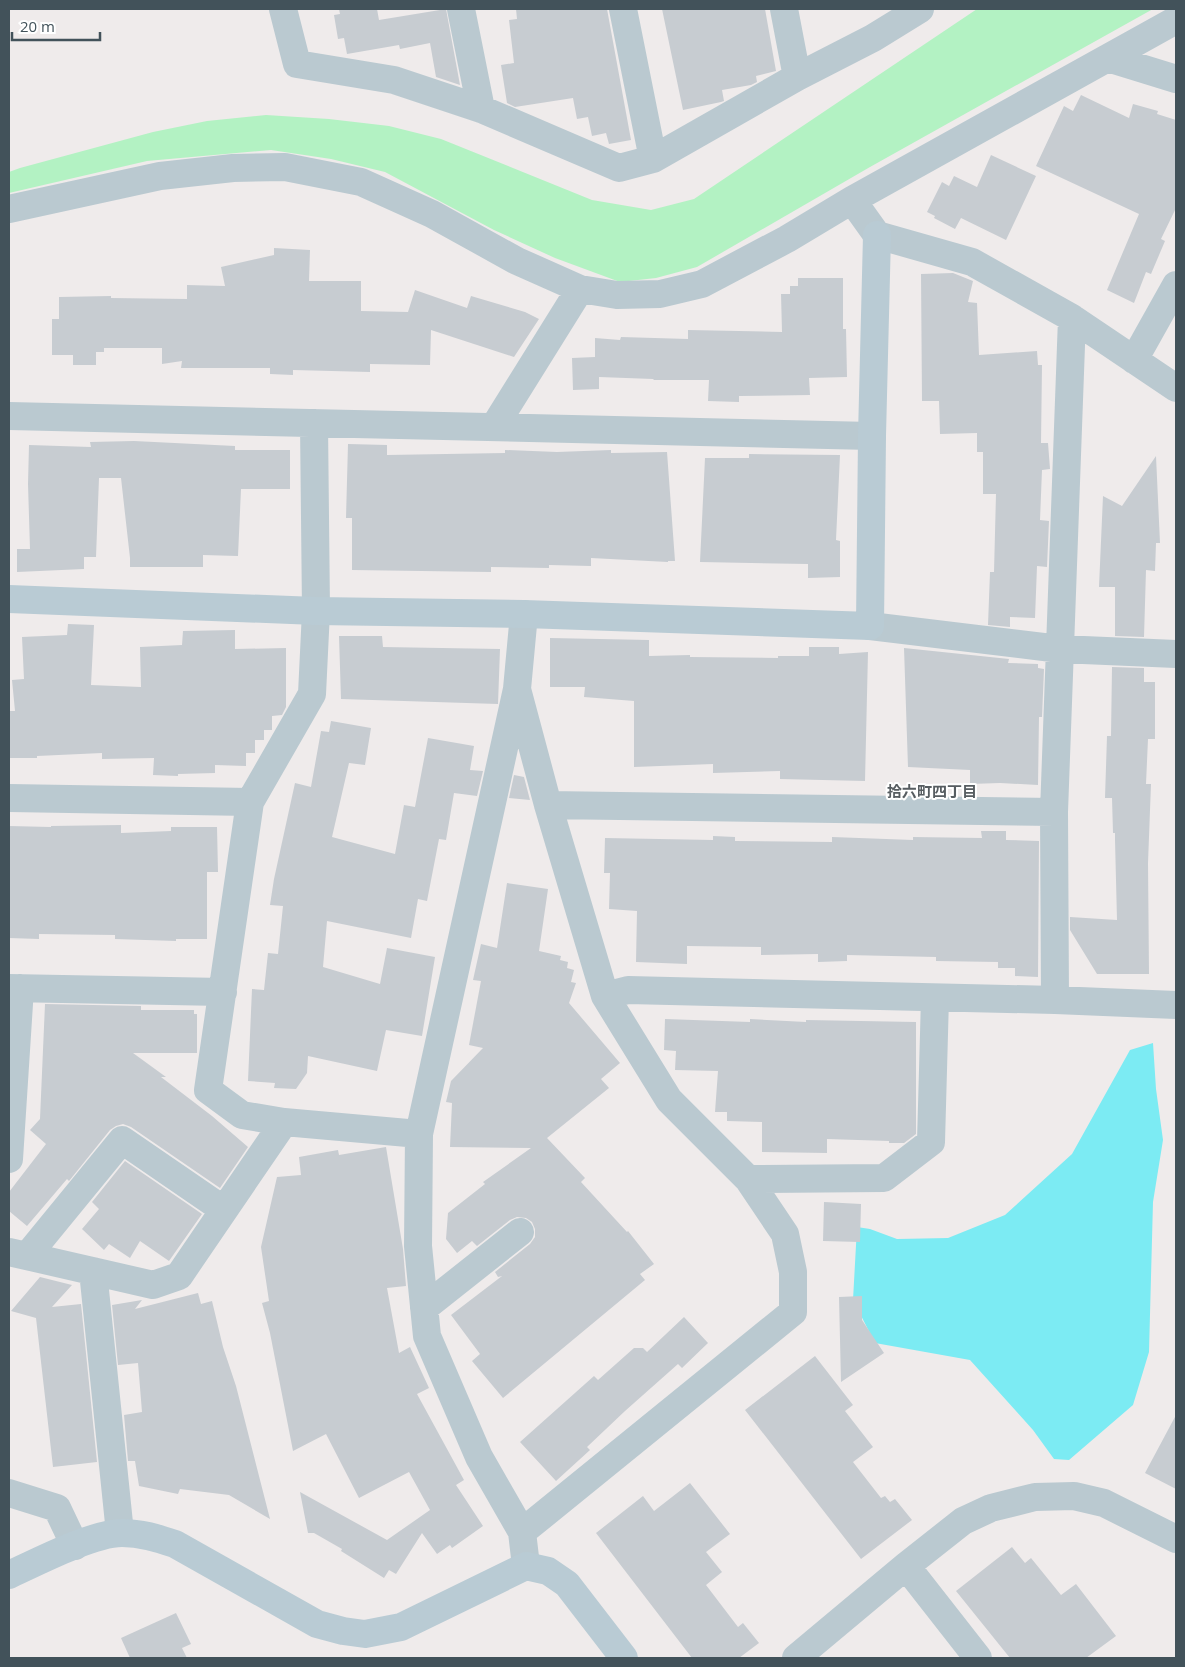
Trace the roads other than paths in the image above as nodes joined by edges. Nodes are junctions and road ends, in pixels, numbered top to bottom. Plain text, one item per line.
1 (283, 9) edge
2 (461, 9) edge
3 (623, 9) edge
4 (784, 9) edge
5 (920, 9) edge
6 (1176, 20) edge
7 (1108, 58) junction
8 (798, 77) junction
9 (1176, 79) edge
10 (481, 109) junction
11 (653, 159) junction
12 (852, 200) junction
13 (9, 209) edge
14 (877, 235) junction
15 (1176, 285) edge
16 (580, 289) junction
17 (1072, 318) junction
18 (1134, 360) junction
19 (1176, 388) edge
20 (9, 416) edge
21 (314, 423) junction
22 (494, 427) junction
23 (872, 436) junction
24 (9, 599) edge
25 (316, 611) junction
26 (524, 614) junction
27 (870, 626) junction
28 (1060, 649) junction
29 (1176, 654) edge
30 (517, 689) junction
31 (9, 798) edge
32 (250, 802) junction
33 (548, 806) junction
34 (1054, 812) junction
35 (14, 988) edge
36 (223, 992) junction
37 (605, 996) junction
38 (935, 998) junction
39 (1055, 1000) junction
40 (1176, 1005) edge
41 (284, 1122) junction
42 (419, 1134) junction
43 (9, 1159) edge
44 (748, 1179) junction
45 (224, 1210) junction
46 (520, 1232) dead end
47 (18, 1254) edge
48 (94, 1271) junction
49 (424, 1308) junction
50 (9, 1493) edge
51 (522, 1532) junction
52 (120, 1533) junction
53 (1176, 1539) edge
54 (75, 1546) junction
55 (526, 1566) junction
56 (906, 1566) junction
57 (9, 1575) edge
58 (624, 1658) edge
59 (796, 1658) edge
60 (978, 1658) edge

1 - 10 street
2 - 10 street
3 - 11 street
4 - 8 street
5 - 8 street
6 - 7 street
7 - 9 street
7 - 12 street
8 - 11 street
10 - 11 street
12 - 14 street
12 - 16 street
13 - 16 street
14 - 17 street
14 - 23 street
15 - 18 street
16 - 22 street
17 - 18 street
17 - 28 street
18 - 19 street
20 - 21 street
21 - 22 street
21 - 25 street
22 - 23 street
23 - 27 street
24 - 25 street
25 - 26 street
25 - 32 street
26 - 27 street
26 - 30 street
27 - 28 street
28 - 29 street
28 - 34 street
30 - 33 street
30 - 42 street
31 - 32 street
32 - 36 street
33 - 34 street
33 - 37 street
34 - 39 street
35 - 36 street
35 - 43 street
36 - 41 street
37 - 38 street
37 - 44 street
38 - 39 street
38 - 44 street
39 - 40 street
41 - 42 street
41 - 45 street
42 - 49 street
44 - 51 street
45 - 47 street
45 - 48 street
46 - 49 street
47 - 48 street
48 - 52 street
49 - 51 street
50 - 54 street
51 - 55 street
52 - 54 street
52 - 55 street
53 - 56 street
54 - 57 street
55 - 58 street
56 - 59 street
56 - 60 street

